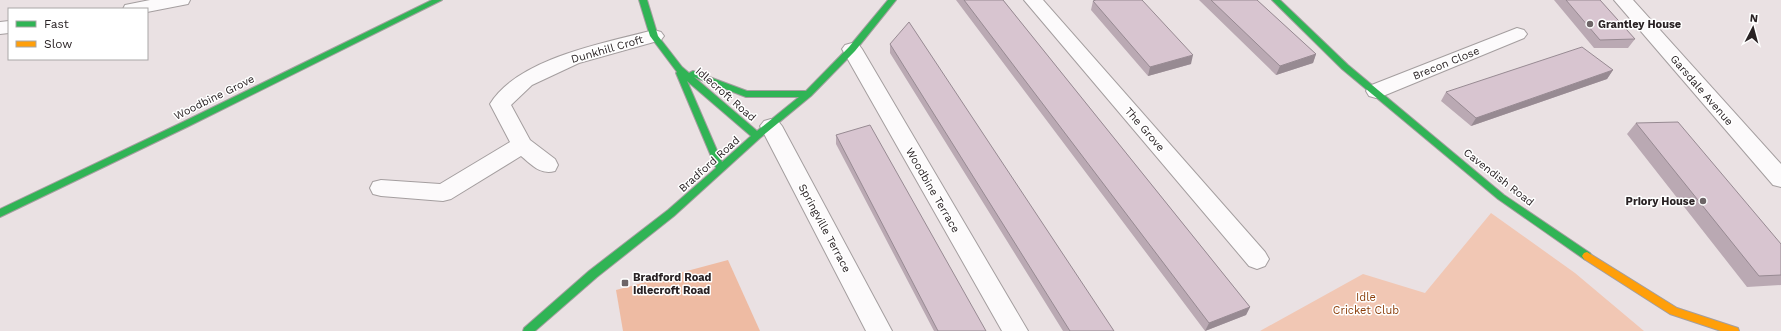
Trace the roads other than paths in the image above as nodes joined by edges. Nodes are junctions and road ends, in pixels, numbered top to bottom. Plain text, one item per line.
1 (123, 0) edge
2 (181, 0) edge
3 (438, 0) edge
4 (643, 0) edge
5 (892, 0) edge
6 (1033, 0) edge
7 (1276, 0) edge
8 (1623, 0) edge
9 (115, 8) edge
10 (137, 8) edge
11 (1517, 34) dead end
12 (654, 36) junction
13 (852, 49) junction
14 (679, 69) junction
15 (1376, 91) junction
16 (808, 94) junction
17 (764, 131) junction
18 (522, 145) junction
19 (547, 165) dead end
20 (721, 169) junction
21 (1781, 179) edge
22 (381, 188) dead end
23 (0, 213) edge
24 (1257, 259) dead end
25 (528, 331) edge
26 (879, 331) edge
27 (1015, 331) edge
28 (1734, 331) edge

1 - 9 street
2 - 10 street
3 - 23 street, Woodbine Grove
4 - 12 street, Idlecroft Road
5 - 13 street, Bradford Road
6 - 24 street, The Grove
7 - 15 street, Cavendish Road
8 - 21 street, Garsdale Avenue
11 - 15 street, Brecon Close
12 - 14 street, Idlecroft Road
12 - 18 street, Dunkhill Croft
13 - 16 street, Bradford Road
13 - 27 street, Woodbine Terrace
14 - 16 street, Idlecroft Road
14 - 17 street, Idlecroft Road
14 - 20 street, Idlecroft Road
15 - 28 street, Cavendish Road
16 - 17 street, Bradford Road
17 - 20 street, Bradford Road
17 - 26 street, Springville Terrace
18 - 19 street, Dunkhill Croft
18 - 22 street
20 - 25 street, Bradford Road

